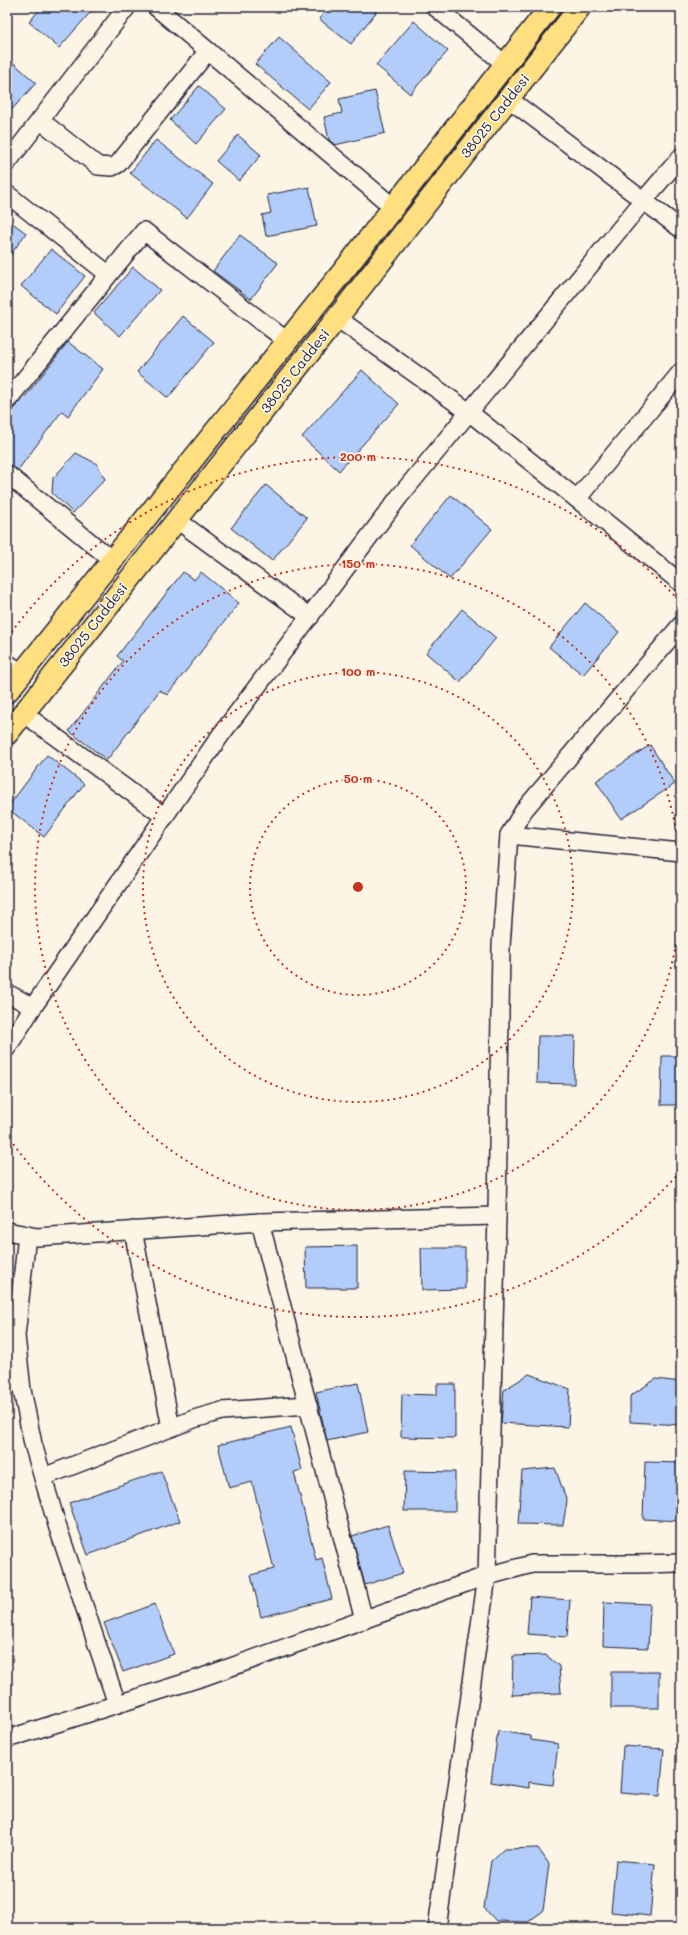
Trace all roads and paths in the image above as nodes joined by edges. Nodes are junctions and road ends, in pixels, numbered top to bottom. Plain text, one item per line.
1 (127, 7) edge
2 (156, 7) edge
3 (435, 7) edge
4 (550, 7) edge
5 (580, 7) edge
6 (208, 51) junction
7 (505, 64) junction
8 (508, 99) junction
9 (40, 120) junction
10 (681, 157) edge
11 (7, 163) edge
12 (7, 194) edge
13 (643, 200) junction
14 (393, 207) junction
15 (681, 229) edge
16 (108, 274) junction
17 (337, 318) junction
18 (287, 341) junction
19 (681, 372) edge
20 (7, 401) edge
21 (469, 412) junction
22 (7, 474) edge
23 (577, 499) junction
24 (177, 520) junction
25 (112, 560) junction
26 (681, 583) edge
27 (310, 617) junction
28 (681, 625) edge
29 (14, 668) edge
30 (7, 692) edge
31 (23, 714) junction
32 (7, 734) edge
33 (165, 817) junction
34 (510, 835) junction
35 (681, 852) edge
36 (7, 993) edge
37 (33, 1007) junction
38 (7, 1048) edge
39 (497, 1216) junction
40 (260, 1222) junction
41 (133, 1230) junction
42 (7, 1231) edge
43 (27, 1235) junction
44 (308, 1405) junction
45 (171, 1428) junction
46 (43, 1477) junction
47 (681, 1563) edge
48 (487, 1576) junction
49 (364, 1620) junction
50 (117, 1704) junction
51 (7, 1739) edge
52 (438, 1928) edge

1 - 9 street
2 - 6 street
3 - 7 street
4 - 7 main road, 38025 Caddesi
5 - 8 main road, 38025 Caddesi
6 - 9 street
6 - 14 street
7 - 14 main road, 38025 Caddesi
8 - 13 street
8 - 17 main road, 38025 Caddesi
9 - 11 street
10 - 13 street
12 - 16 street
13 - 15 street
13 - 21 street
14 - 18 main road, 38025 Caddesi
16 - 18 street
16 - 20 street
17 - 21 street
17 - 24 main road, 38025 Caddesi
18 - 25 main road, 38025 Caddesi
19 - 23 street
21 - 23 street
21 - 27 street
22 - 25 street
23 - 26 street
24 - 27 street
24 - 31 main road, 38025 Caddesi
25 - 29 main road, 38025 Caddesi
27 - 33 street
28 - 34 street
29 - 30 main road, 38025 Caddesi
31 - 32 main road, 38025 Caddesi
31 - 33 street
33 - 37 street
34 - 35 street
34 - 39 street
36 - 37 street
37 - 38 street
39 - 40 street
39 - 48 street
40 - 41 street
40 - 44 street
41 - 43 street
41 - 45 street
42 - 43 street
43 - 46 street
44 - 45 street
44 - 49 street
45 - 46 street
46 - 50 street
47 - 48 street
48 - 49 street
48 - 52 street
49 - 50 street
50 - 51 street

